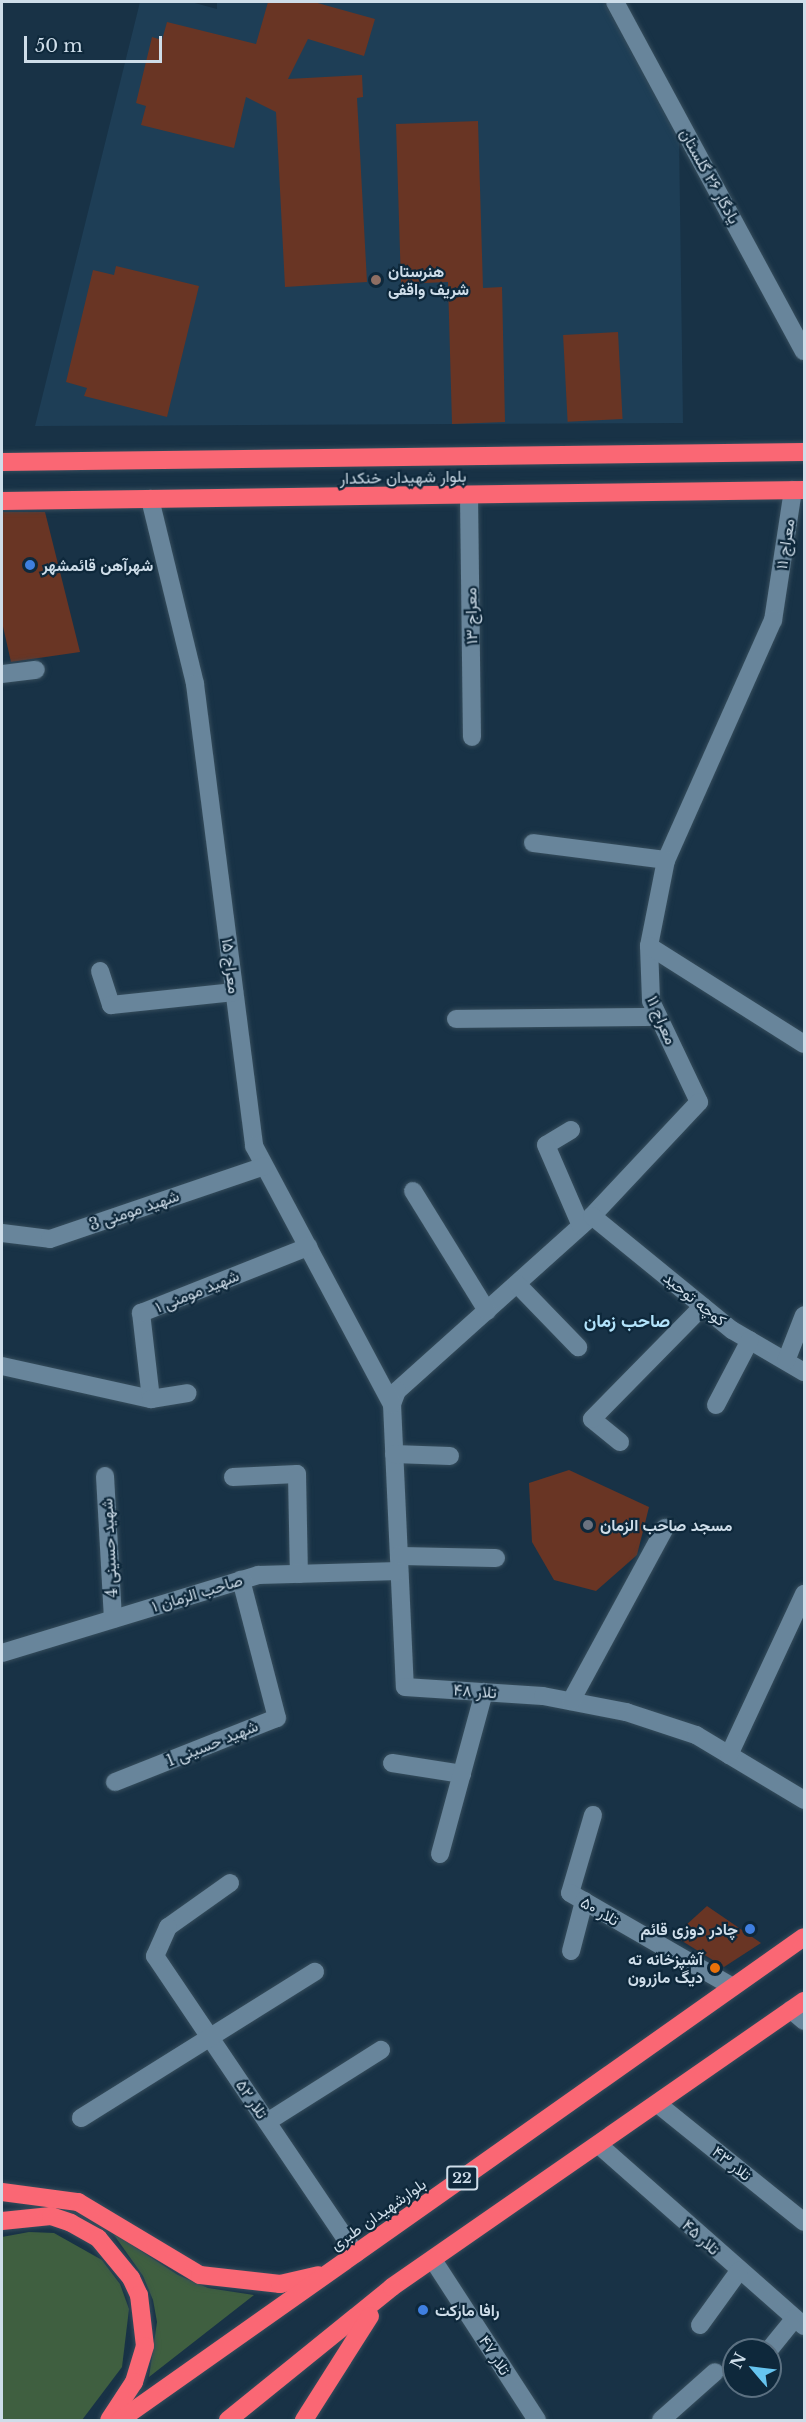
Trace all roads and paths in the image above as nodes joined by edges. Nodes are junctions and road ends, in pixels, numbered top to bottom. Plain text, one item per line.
1 (615, 2) edge
2 (804, 351) edge
3 (804, 452) edge
4 (2, 462) edge
5 (799, 490) edge
6 (469, 495) junction
7 (150, 499) junction
8 (2, 501) edge
9 (36, 670) dead end
10 (2, 674) edge
11 (472, 737) dead end
12 (533, 843) dead end
13 (666, 860) junction
14 (649, 946) junction
15 (100, 971) dead end
16 (234, 992) junction
17 (658, 1017) junction
18 (456, 1019) dead end
19 (804, 1044) edge
20 (571, 1131) dead end
21 (264, 1166) junction
22 (414, 1191) dead end
23 (586, 1221) junction
24 (2, 1233) edge
25 (308, 1247) junction
26 (517, 1284) junction
27 (703, 1306) junction
28 (487, 1311) junction
29 (804, 1315) edge
30 (750, 1340) junction
31 (578, 1347) dead end
32 (786, 1361) junction
33 (2, 1366) edge
34 (804, 1372) edge
35 (188, 1393) dead end
36 (151, 1399) junction
37 (392, 1404) junction
38 (716, 1405) dead end
39 (620, 1442) dead end
40 (394, 1454) junction
41 (450, 1456) dead end
42 (105, 1476) dead end
43 (233, 1477) dead end
44 (664, 1528) dead end
45 (496, 1558) dead end
46 (399, 1564) junction
47 (299, 1574) junction
48 (241, 1580) junction
49 (804, 1594) edge
50 (113, 1619) junction
51 (2, 1653) edge
52 (484, 1692) junction
53 (571, 1701) junction
54 (729, 1755) junction
55 (392, 1763) dead end
56 (462, 1774) junction
57 (115, 1782) dead end
58 (804, 1800) edge
59 (593, 1815) dead end
60 (440, 1854) dead end
61 (230, 1883) dead end
62 (584, 1901) junction
63 (804, 1936) edge
64 (571, 1951) dead end
65 (315, 1972) dead end
66 (733, 1987) junction
67 (800, 2011) edge
68 (209, 2036) junction
69 (381, 2050) dead end
70 (659, 2105) junction
71 (81, 2118) dead end
72 (267, 2122) junction
73 (600, 2146) junction
74 (2, 2192) edge
75 (2, 2221) edge
76 (804, 2222) edge
77 (356, 2254) junction
78 (433, 2259) junction
79 (739, 2271) junction
80 (328, 2273) junction
81 (392, 2287) junction
82 (800, 2322) edge
83 (700, 2325) dead end
84 (782, 2338) edge
85 (715, 2372) dead end
86 (109, 2421) edge
87 (120, 2421) edge
88 (228, 2421) edge
89 (304, 2421) edge
90 (537, 2421) edge
91 (661, 2421) edge

1 - 2 street, یادگار ۲۶ گلستان
3 - 4 highway, بلوار شهیدان خنکدار
5 - 6 highway, بلوار شهیدان خنکدار
5 - 13 street, معراج ۱۱
6 - 7 highway, بلوار شهیدان خنکدار
6 - 11 street, معراج ۱۳
7 - 8 highway, بلوار شهیدان خنکدار
7 - 16 street, معراج ۱۵
9 - 10 street
12 - 13 street
13 - 14 street, معراج ۱۱
14 - 17 street, معراج ۱۱
14 - 19 street
15 - 16 street
16 - 21 street, معراج ۱۵
17 - 18 street
17 - 23 street, معراج ۱۱
20 - 23 street
21 - 24 street, شهید مومنی 3
21 - 25 street, معراج ۱۵
22 - 28 street
23 - 26 street, معراج ۱۱
23 - 27 street, کوچه توحید
25 - 36 street, شهید مومنی ۱
25 - 37 street, معراج ۱۵
26 - 28 street, معراج ۱۱
26 - 31 street
27 - 30 street, کوچه توحید
27 - 39 street
28 - 37 street, معراج ۱۱
29 - 32 street
30 - 32 street, کوچه توحید
30 - 38 street
32 - 34 street, کوچه توحید
33 - 36 street
35 - 36 street
37 - 40 street, تلار ۴۸
40 - 41 street
40 - 46 street, تلار ۴۸
42 - 50 street, شهید حسینی 4
43 - 47 street
44 - 53 street
45 - 46 street, صاحب الزمان ۱
46 - 47 street, صاحب الزمان ۱
46 - 52 street, تلار ۴۸
47 - 48 street, صاحب الزمان ۱
48 - 50 street, صاحب الزمان ۱
48 - 57 street, شهید حسینی 1
49 - 54 street
50 - 51 street, صاحب الزمان ۱
52 - 53 street, تلار ۴۸
52 - 56 street
53 - 54 street, تلار ۴۸
54 - 58 street, تلار ۴۸
55 - 56 street
56 - 60 street
59 - 62 street, تلار ۵۰
61 - 68 street, تلار ۵۲
62 - 64 street
62 - 66 street, تلار ۵۰
63 - 66 highway, بلوارشهیدان طبری / 22
65 - 68 street
66 - 77 highway, بلوارشهیدان طبری / 22
67 - 70 highway
68 - 71 street
68 - 72 street, تلار ۵۲
69 - 72 street
70 - 73 highway
70 - 76 street, تلار ۴۳
72 - 77 street, تلار ۵۲
73 - 78 highway
73 - 79 street, تلار ۴۵
74 - 80 highway
75 - 86 highway
77 - 80 highway, بلوارشهیدان طبری / 22
78 - 81 highway
78 - 90 street, تلار ۴۷
79 - 82 street, تلار ۴۵
79 - 83 street
80 - 87 highway, بلوارشهیدان طبری / 22
81 - 88 highway
81 - 89 highway
82 - 84 street
85 - 91 street

